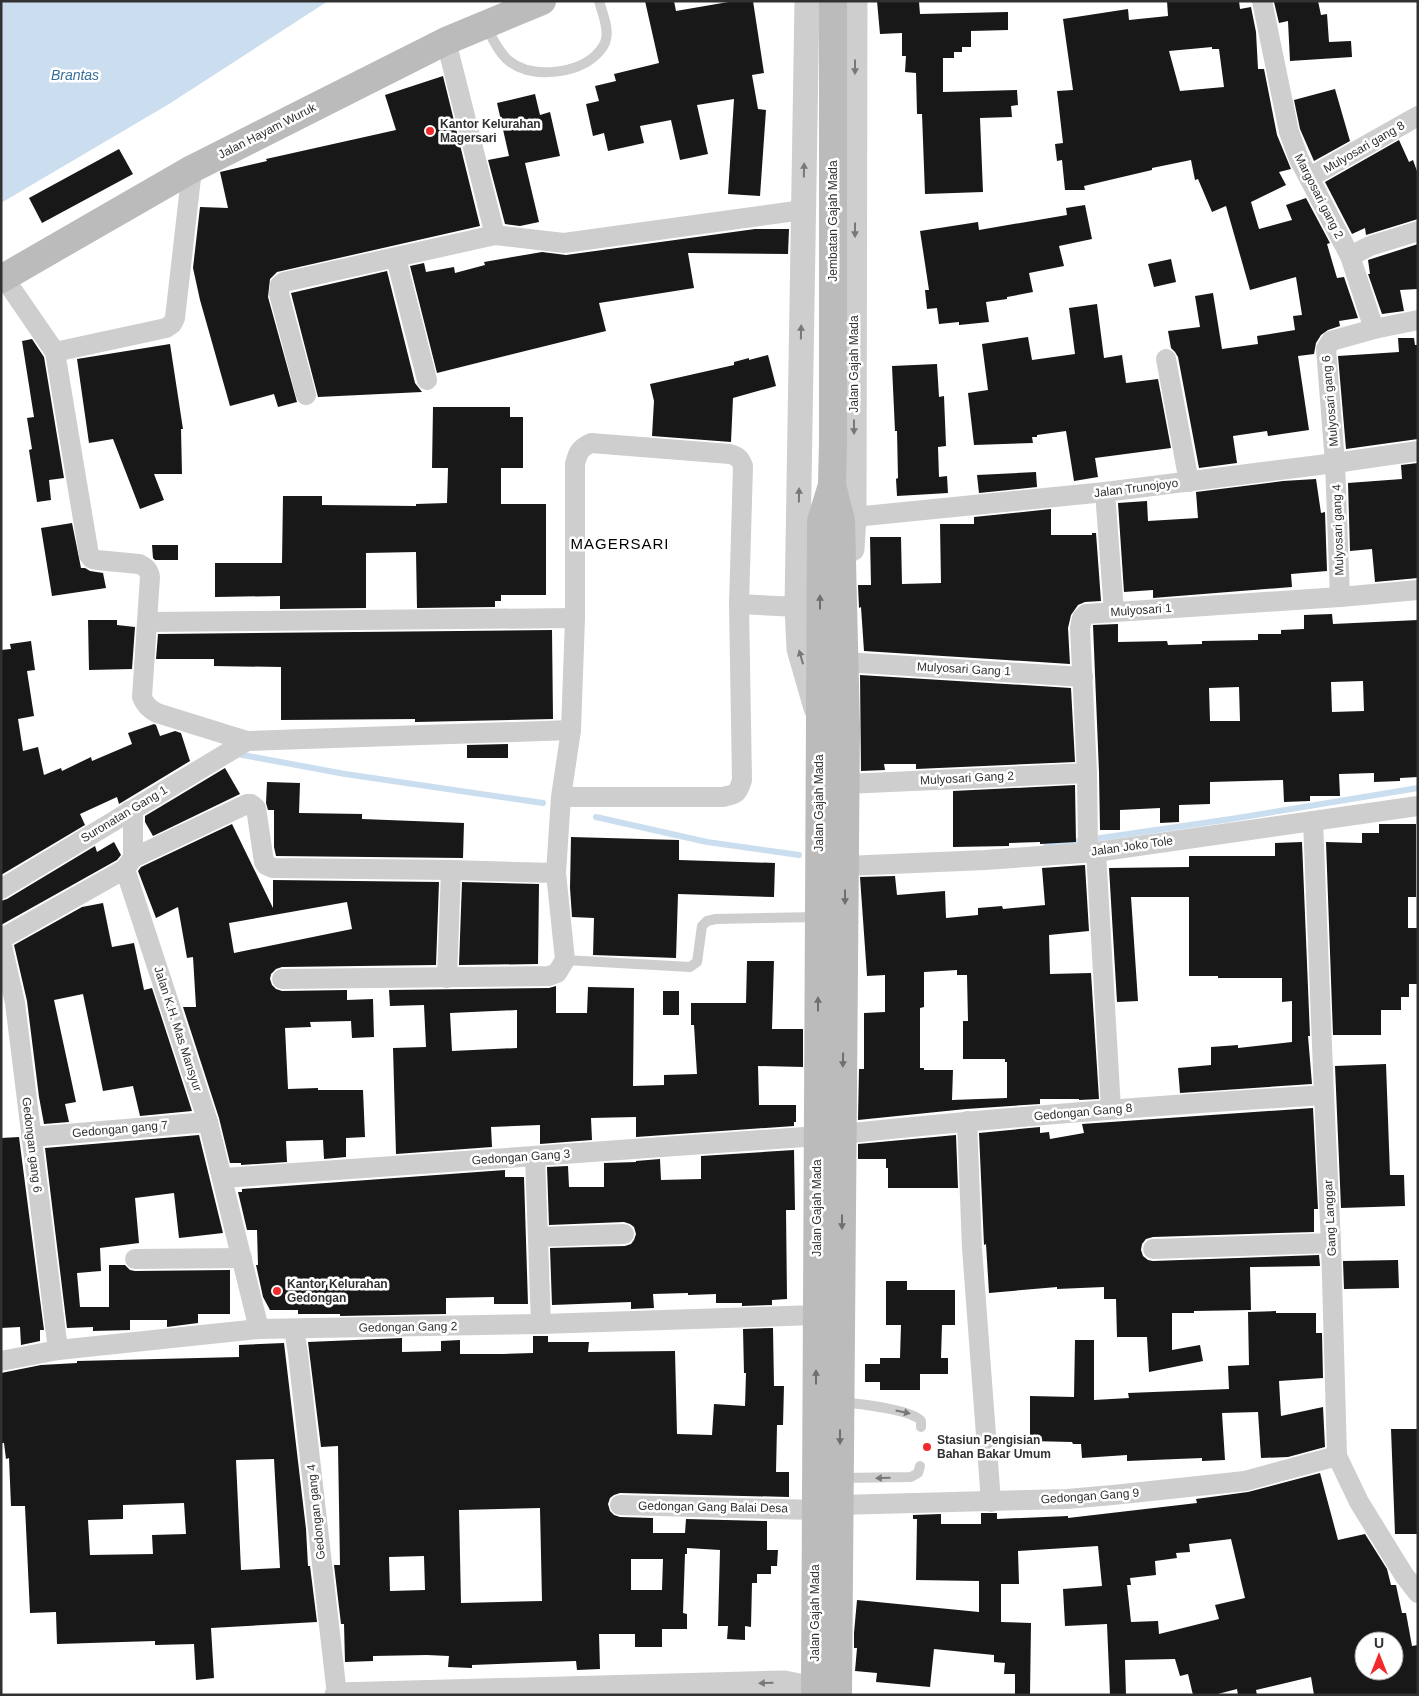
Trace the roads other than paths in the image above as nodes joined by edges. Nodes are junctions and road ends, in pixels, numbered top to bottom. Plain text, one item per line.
1 (542, 1) edge
2 (599, 1) edge
3 (807, 1) edge
4 (832, 1) edge
5 (854, 1) edge
6 (1262, 1) edge
7 (486, 26) junction
8 (855, 39) junction
9 (446, 41) junction
10 (807, 42) junction
11 (1418, 116) edge
12 (192, 169) junction
13 (1310, 177) junction
14 (803, 210) junction
15 (1418, 231) edge
16 (495, 235) junction
17 (1350, 256) junction
18 (396, 258) junction
19 (2, 279) edge
20 (1418, 320) edge
21 (1374, 329) junction
22 (55, 352) junction
23 (1166, 359) dead end
24 (428, 380) dead end
25 (306, 395) dead end
26 (1418, 451) edge
27 (1335, 463) junction
28 (1188, 482) junction
29 (832, 486) junction
30 (1105, 492) junction
31 (854, 517) junction
32 (1418, 590) edge
33 (1340, 597) junction
34 (739, 604) junction
35 (797, 607) junction
36 (1114, 612) junction
37 (575, 618) junction
38 (148, 622) junction
39 (845, 662) junction
40 (1083, 676) junction
41 (820, 720) junction
42 (846, 726) junction
43 (571, 730) junction
44 (247, 741) junction
45 (1087, 773) junction
46 (846, 784) junction
47 (560, 797) junction
48 (1418, 806) edge
49 (129, 811) junction
50 (1313, 821) junction
51 (1090, 846) junction
52 (129, 863) junction
53 (845, 866) junction
54 (450, 870) junction
55 (556, 874) junction
56 (1, 889) edge
57 (819, 917) junction
58 (1, 940) edge
59 (565, 960) junction
60 (447, 978) junction
61 (282, 979) dead end
62 (1324, 1095) junction
63 (1111, 1109) junction
64 (967, 1121) junction
65 (208, 1122) junction
66 (830, 1135) junction
67 (31, 1137) junction
68 (535, 1156) junction
69 (223, 1178) junction
70 (624, 1234) dead end
71 (538, 1237) junction
72 (1331, 1243) junction
73 (1153, 1249) dead end
74 (242, 1258) junction
75 (135, 1259) dead end
76 (817, 1315) junction
77 (541, 1324) junction
78 (259, 1329) junction
79 (294, 1329) junction
80 (58, 1350) junction
81 (1, 1361) edge
82 (840, 1401) junction
83 (921, 1428) dead end
84 (1337, 1456) junction
85 (920, 1466) dead end
86 (840, 1478) junction
87 (991, 1502) junction
88 (620, 1505) dead end
89 (820, 1508) junction
90 (1418, 1593) edge
91 (830, 1693) edge
92 (337, 1695) edge

1 - 7 main road, Jalan Hayam Wuruk
2 - 7 lane
3 - 10 street, Jalan Gajah Mada
4 - 29 main road, Jembatan Gajah Mada, bridge
5 - 8 street, Jalan Gajah Mada
6 - 13 street, Margosari gang 2
7 - 9 main road, Jalan Hayam Wuruk
8 - 10 street
8 -> 31 street, Jalan Gajah Mada
9 - 12 main road, Jalan Hayam Wuruk
9 - 16 street
14 -> 10 street, Jalan Gajah Mada
11 - 13 street, Mulyosari gang 8
12 - 19 main road, Jalan Hayam Wuruk
12 - 22 street
13 - 17 street, Margosari gang 2
14 - 16 street
35 -> 14 street, Jalan Gajah Mada
15 - 17 street
16 - 18 street
17 - 21 street, Margosari gang 2
18 - 24 street
18 - 25 street
19 - 22 street
20 - 21 street, Mulyosari gang 6
21 - 27 street, Mulyosari gang 6
22 - 38 street
23 - 28 street
26 - 27 street, Jalan Trunojoyo
27 - 28 street, Jalan Trunojoyo
27 - 33 street, Mulyosari gang 4
28 - 30 street, Jalan Trunojoyo
41 -> 29 main road, Jalan Gajah Mada
29 - 42 main road, Jalan Gajah Mada
30 - 31 street, Jalan Trunojoyo
30 - 36 street
31 - 39 street, Jalan Gajah Mada
32 - 33 street, Mulyosari 1
33 - 36 street, Mulyosari 1
34 - 35 street
34 - 37 street
34 - 47 street
41 -> 35 street, Jalan Gajah Mada
36 - 40 street, Mulyosari 1
37 - 38 street
37 - 43 street
38 - 44 street
39 - 40 street, Mulyosari Gang 1
39 - 42 street, Jalan Gajah Mada
40 - 45 street, Mulyosari 1
41 - 57 main road, Jalan Gajah Mada
42 - 46 main road, Jalan Gajah Mada
43 - 44 street
43 - 47 street
44 - 49 street, Suronatan Gang 1
45 - 46 street, Mulyosari Gang 2
45 - 51 street, Mulyosari 1
46 - 53 main road, Jalan Gajah Mada
47 - 55 street
48 - 50 street, Jalan Joko Tole
49 - 52 street, Jalan K.H. Mas Mansyur
49 - 56 street, Suronatan Gang 1
50 - 51 street, Jalan Joko Tole
50 - 62 street, Gang Langgar
51 - 53 street, Jalan Joko Tole
51 - 63 street, Mulyosari 1
52 - 54 street
52 - 58 street
52 - 65 street, Jalan K.H. Mas Mansyur
53 -> 66 main road, Jalan Gajah Mada
54 - 55 street
54 - 60 street
55 - 59 street
57 - 59 lane
66 -> 57 main road, Jalan Gajah Mada
58 - 67 street, Gedongan gang 6
59 - 60 street
60 - 61 street
62 - 63 street, Gedongan Gang 8
62 - 72 street, Gang Langgar
63 - 64 street, Gedongan Gang 8
64 - 66 street, Gedongan Gang 8
64 - 87 street
65 - 67 street, Gedongan gang 7
65 - 69 street, Jalan K.H. Mas Mansyur
66 - 68 street, Gedongan Gang 3
66 - 76 main road, Jalan Gajah Mada
66 -> 82 main road, Jalan Gajah Mada
67 - 80 street, Gedongan gang 6
68 - 69 street, Gedongan Gang 3
68 - 71 street
69 - 74 street, Jalan K.H. Mas Mansyur
70 - 71 street
71 - 77 street
72 - 73 street
72 - 84 street, Gang Langgar
74 - 75 street
74 - 78 street, Jalan K.H. Mas Mansyur
76 - 77 street, Gedongan Gang 2
89 -> 76 main road, Jalan Gajah Mada
77 - 79 street, Gedongan Gang 2
78 - 79 street, Gedongan Gang 2
78 - 80 street, Gedongan Gang 2
79 - 92 street, Gedongan gang 4
80 - 81 street, Gedongan Gang 2
82 -> 83 lane
82 -> 86 main road, Jalan Gajah Mada
84 - 87 street, Gedongan Gang 9
84 - 90 street, Gang Langgar
85 -> 86 lane
86 - 89 main road, Jalan Gajah Mada
87 - 89 street, Gedongan Gang 9
88 - 89 street, Gedongan Gang Balai Desa
89 - 91 main road, Jalan Gajah Mada
91 -> 92 street

